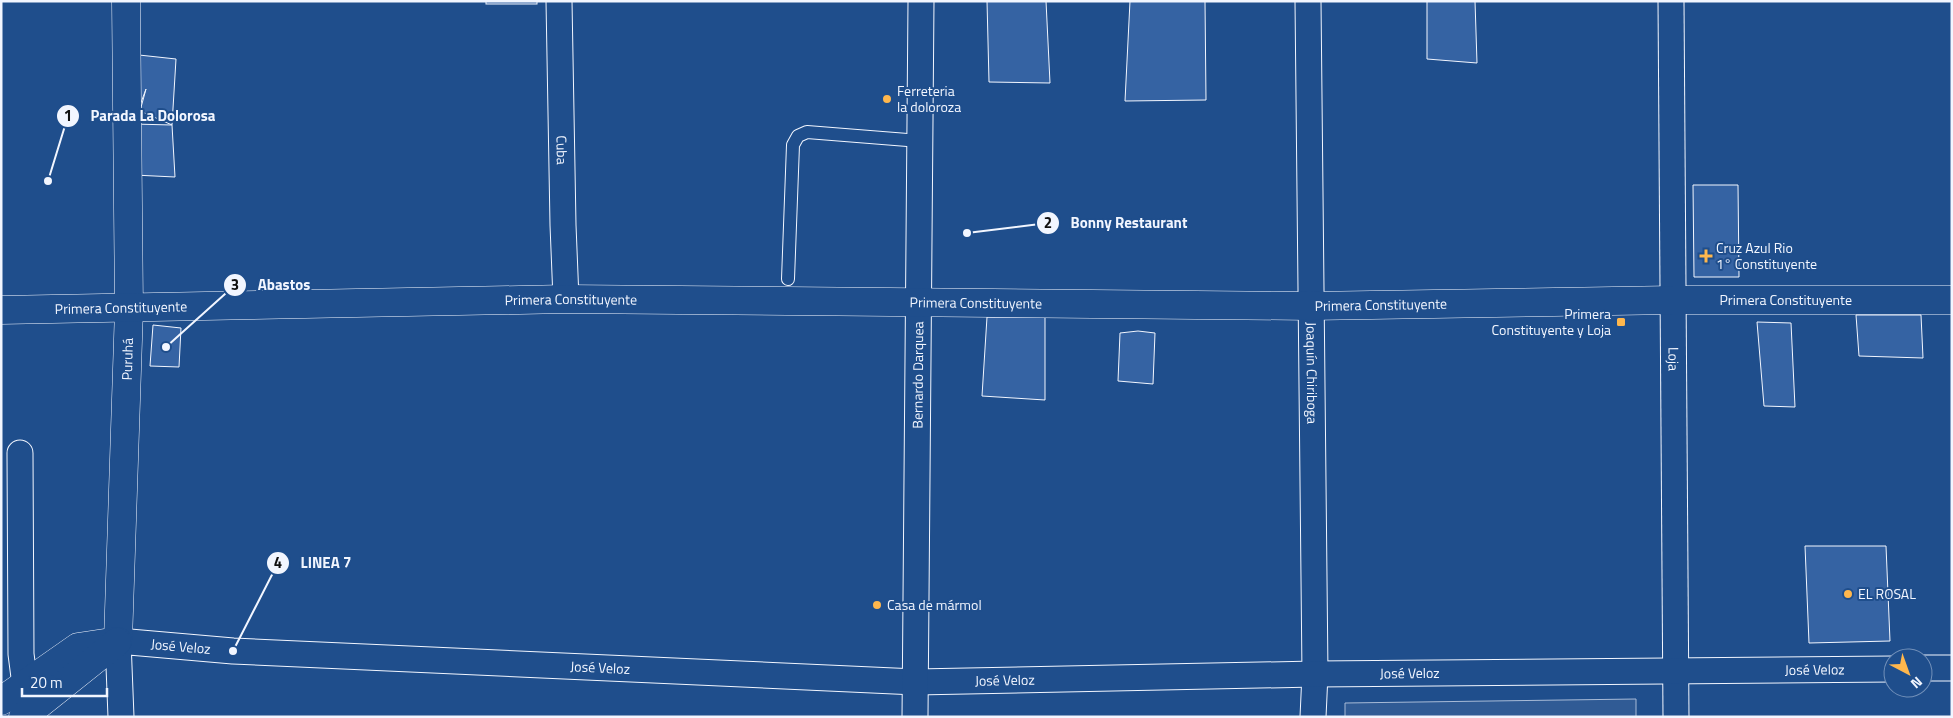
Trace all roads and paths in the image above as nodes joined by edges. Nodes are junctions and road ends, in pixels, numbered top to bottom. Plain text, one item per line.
1 (126, 1) edge
2 (559, 1) edge
3 (921, 1) edge
4 (1308, 1) edge
5 (1671, 1) edge
6 (920, 141) junction
7 (788, 279) dead end
8 (566, 299) junction
9 (1673, 300) junction
10 (1952, 300) edge
11 (919, 302) junction
12 (1310, 306) junction
13 (129, 309) junction
14 (1, 310) edge
15 (20, 453) dead end
16 (118, 641) junction
17 (1933, 668) edge
18 (1952, 668) edge
19 (1883, 669) edge
20 (1676, 670) junction
21 (1315, 674) junction
22 (916, 682) junction
23 (25, 685) junction
24 (1, 701) edge
25 (23, 717) edge
26 (121, 717) edge
27 (915, 717) edge
28 (1313, 717) edge
29 (1676, 717) edge

1 - 13 main road, Puruhá
2 - 8 street, Cuba
3 - 6 street, Bernardo Darquea
4 - 12 street, Joaquín Chiriboga
5 - 9 street, Loja
6 - 7 lane
6 - 11 street, Bernardo Darquea
8 - 11 main road, Primera Constituyente
8 - 13 main road, Primera Constituyente
9 - 10 main road, Primera Constituyente
9 - 12 main road, Primera Constituyente
9 - 20 street, Loja
11 - 12 main road, Primera Constituyente
11 - 22 street, Bernardo Darquea
12 - 21 street, Joaquín Chiriboga
13 - 14 main road, Primera Constituyente
13 - 16 main road, Puruhá
15 - 23 street
16 - 22 street, José Veloz
16 - 23 main road
16 - 25 main road
16 - 26 street, Puruhá
17 - 18 street
19 - 20 street, José Veloz
20 - 21 street, José Veloz
20 - 29 street, Loja
21 - 22 street, José Veloz
21 - 28 street, Joaquín Chiriboga
22 - 27 street, Bernardo Darquea
23 - 24 main road

